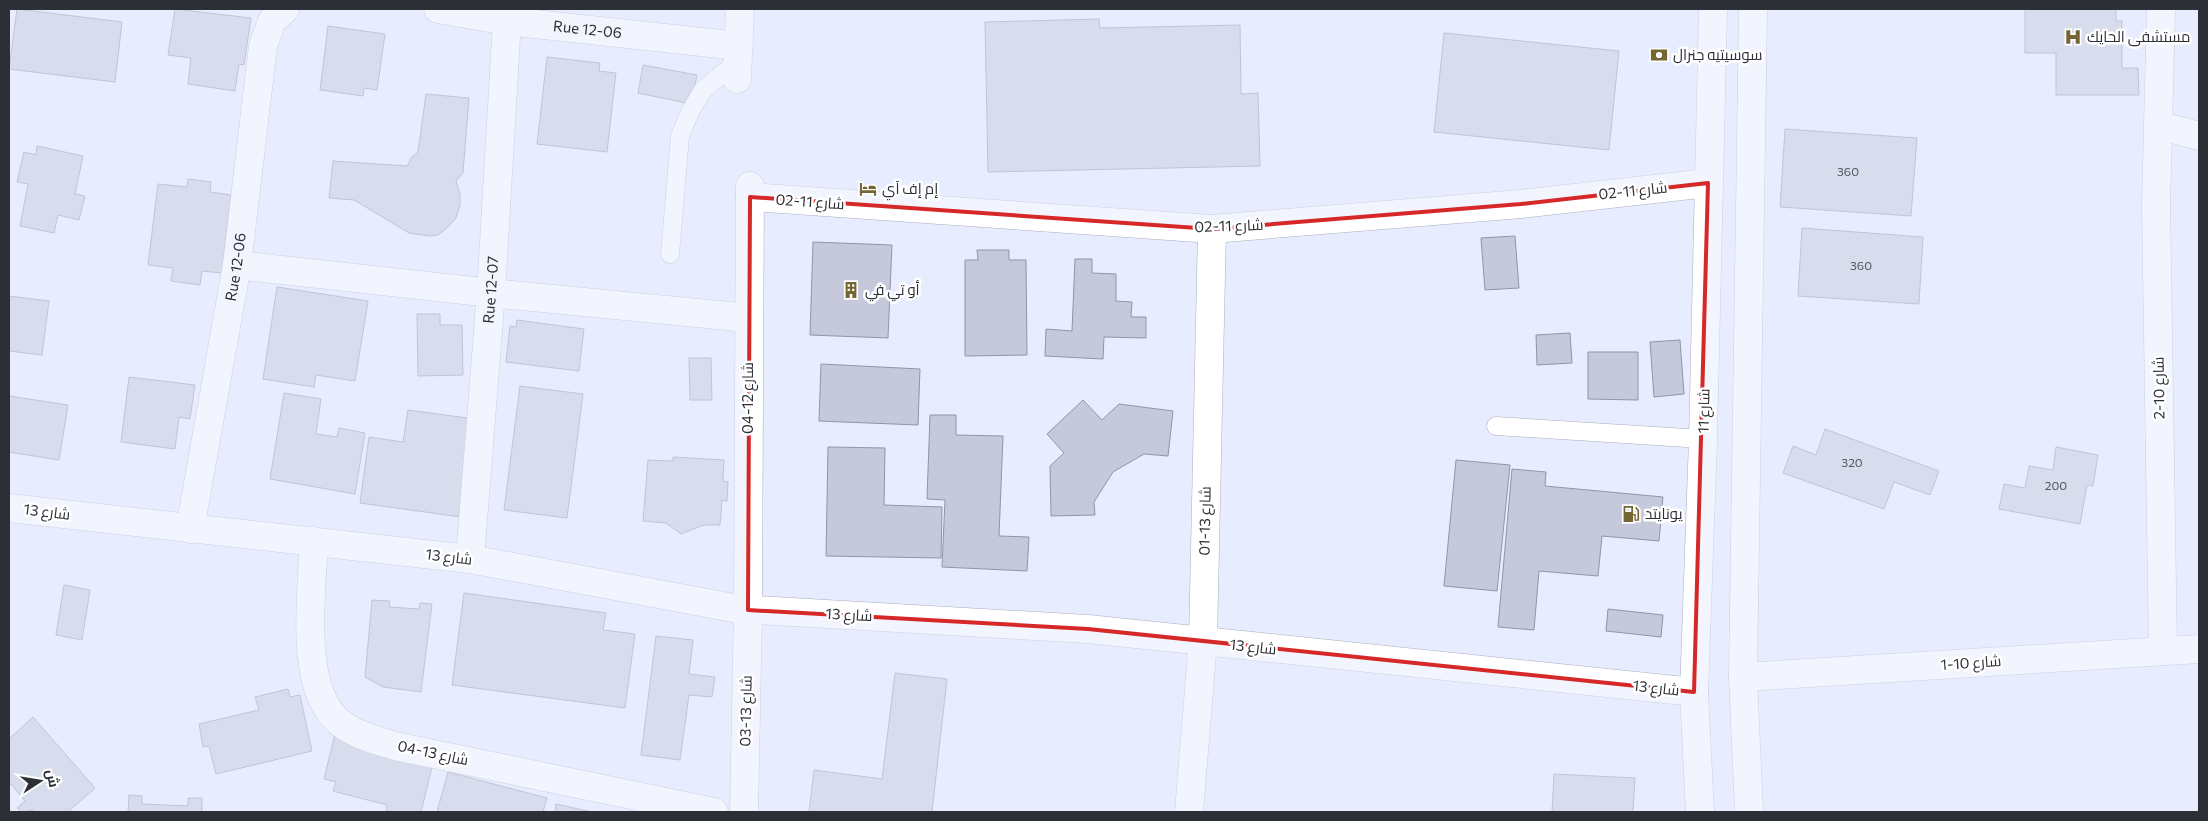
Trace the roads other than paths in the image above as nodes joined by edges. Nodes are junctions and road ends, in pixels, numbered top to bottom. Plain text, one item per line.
1 (285, 9) edge
2 (438, 9) edge
3 (740, 9) edge
4 (1713, 9) edge
5 (1753, 9) edge
6 (2161, 9) edge
7 (507, 21) junction
8 (738, 62) junction
9 (2158, 125) junction
10 (2199, 136) edge
11 (1708, 183) junction
12 (750, 191) joint
13 (1212, 229) junction
14 (670, 254) dead end
15 (237, 265) junction
16 (491, 293) junction
17 (748, 318) junction
18 (1496, 426) dead end
19 (1703, 439) junction
20 (9, 508) edge
21 (190, 529) junction
22 (314, 542) junction
23 (470, 559) junction
24 (748, 610) junction
25 (1203, 641) junction
26 (2199, 649) edge
27 (2163, 650) junction
28 (1744, 677) junction
29 (1694, 692) junction
30 (714, 812) edge
31 (744, 812) edge
32 (1189, 812) edge
33 (1700, 812) edge
34 (1750, 812) edge

1 - 15 street, Rue 12-06
2 - 7 street, Rue 12-06
3 - 8 street
4 - 11 street, شارع 11
5 - 28 street
6 - 9 street, شارع 10-2
7 - 8 street, Rue 12-06
7 - 16 street, Rue 12-07
8 - 14 lane
9 - 10 street
9 - 27 street, شارع 10-2
11 - 13 street, شارع 11-02
11 - 19 street, شارع 11
12 - 13 street, شارع 11-02
12 - 17 street, شارع 12-04
13 - 25 street, شارع 13-01
15 - 16 street
15 - 21 street, Rue 12-06
16 - 17 street
16 - 23 street, Rue 12-07
17 - 24 street, شارع 12-04
18 - 19 lane
19 - 29 street, شارع 11
20 - 21 street, شارع 13
21 - 22 street, شارع 13
22 - 23 street, شارع 13
22 - 30 street, شارع 13-04
23 - 24 street, شارع 13
24 - 25 street, شارع 13
24 - 31 street, شارع 13-03
25 - 29 street, شارع 13
25 - 32 street, شارع 13-01
26 - 27 street, شارع 10-1
27 - 28 street, شارع 10-1
28 - 34 street
29 - 33 street, شارع 11

